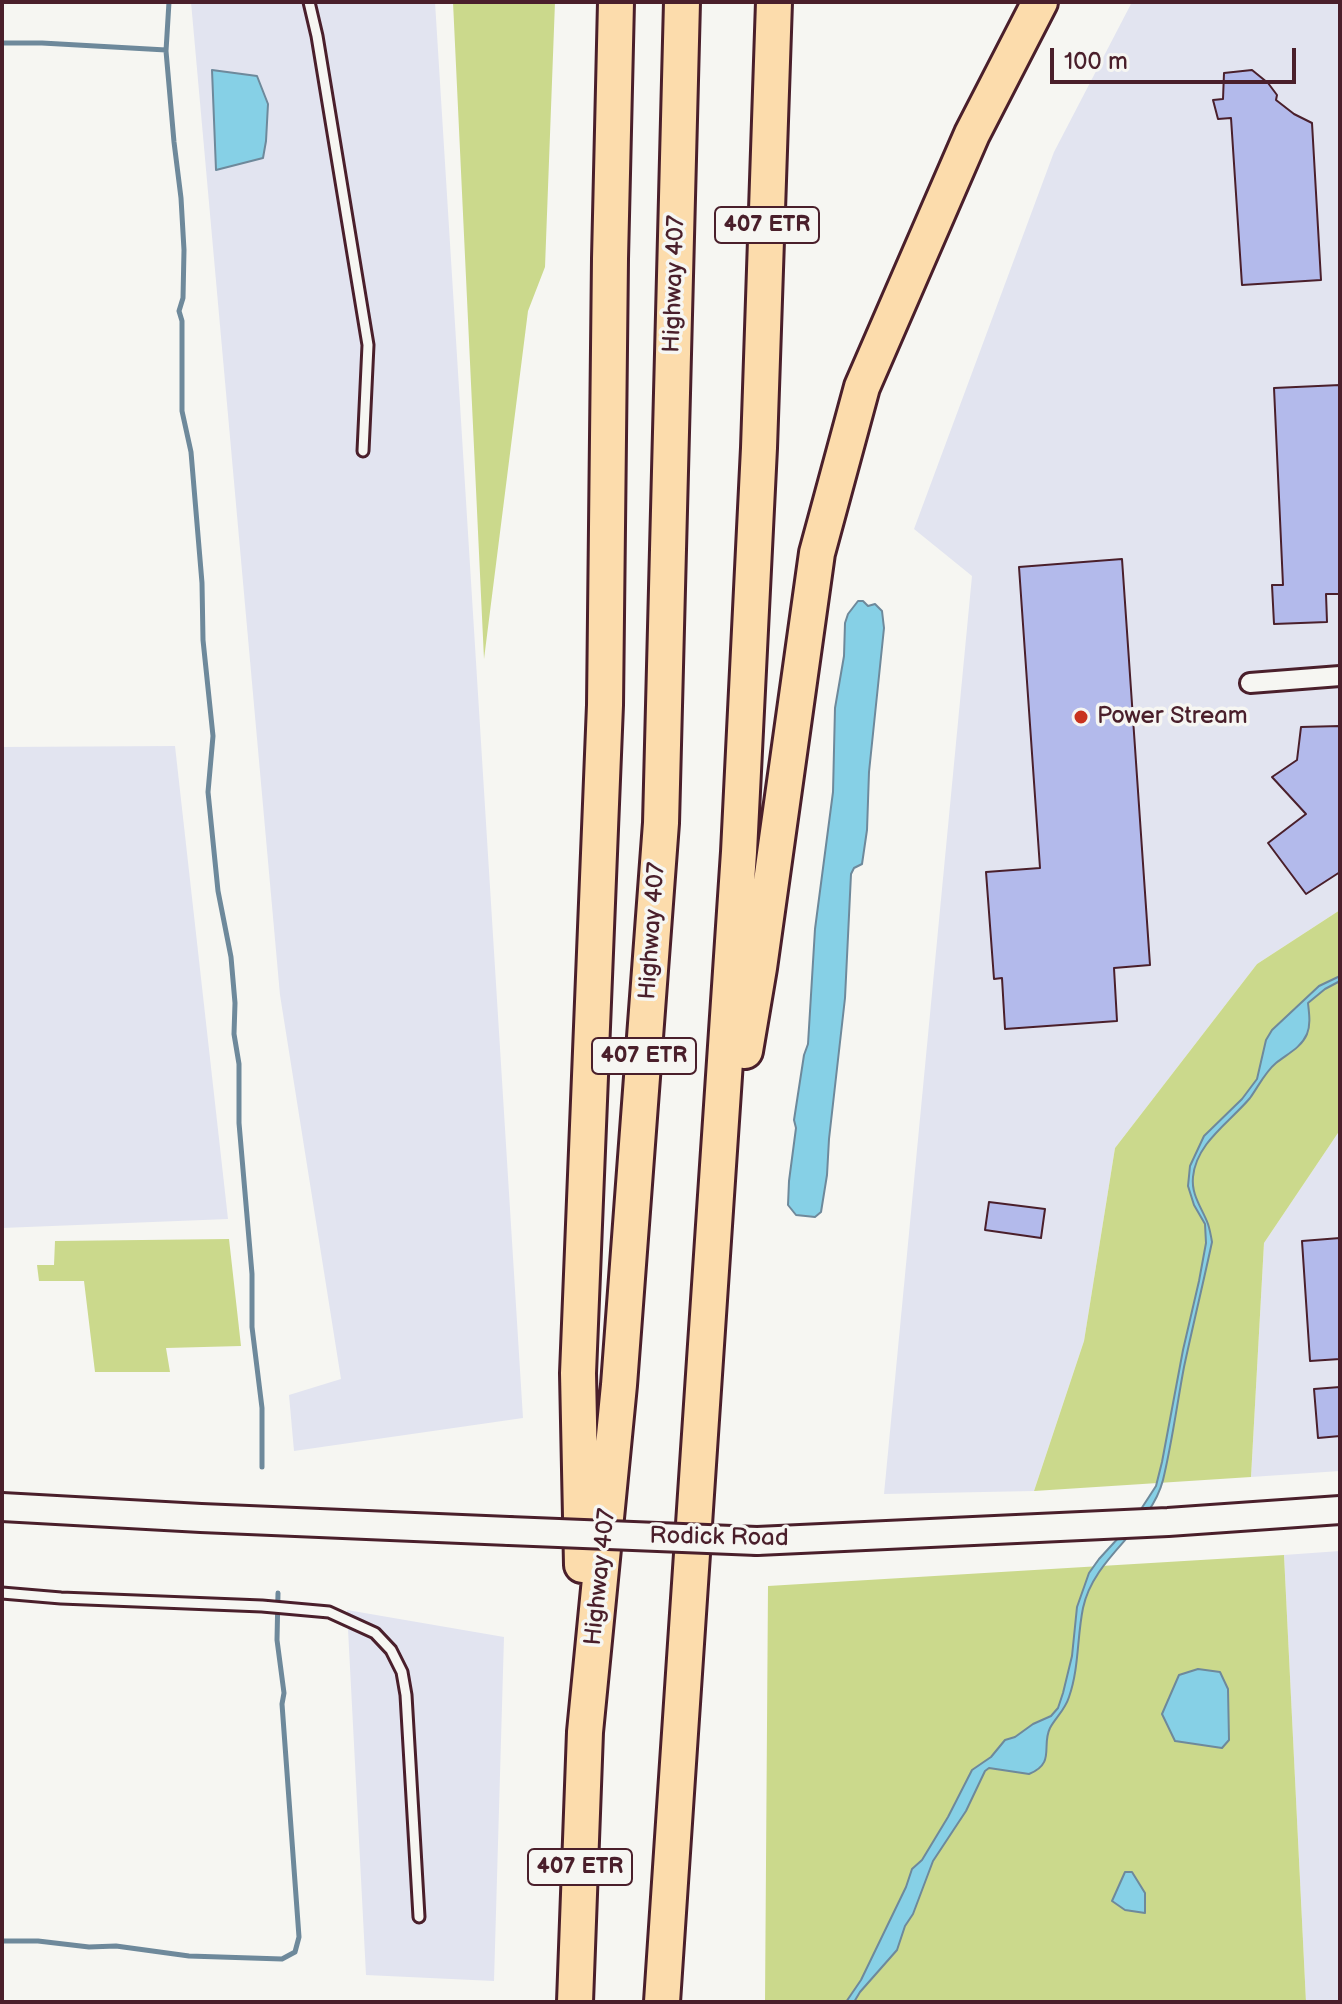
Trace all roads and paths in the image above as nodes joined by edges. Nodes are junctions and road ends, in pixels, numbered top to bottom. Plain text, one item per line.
1 (309, 2) edge
2 (593, 2) edge
3 (616, 2) edge
4 (682, 2) edge
5 (774, 2) edge
6 (1040, 2) edge
7 (610, 259) junction
8 (363, 451) dead end
9 (1340, 676) edge
10 (1250, 683) dead end
11 (715, 1220) junction
12 (2, 1507) edge
13 (1340, 1510) edge
14 (2, 1593) edge
15 (585, 1732) junction
16 (419, 1917) dead end
17 (575, 2002) edge
18 (662, 2002) edge

1 - 8 lane
2 - 7 highway
3 - 7 highway
4 - 15 highway, Highway 407 / 407 ETR
5 - 11 highway, 407 ETR
6 - 11 highway
7 - 15 highway
9 - 10 street
11 - 18 highway, 407 ETR
12 - 13 main road, Rodick Road, bridge
14 - 16 lane
15 - 17 highway, Highway 407 / 407 ETR

